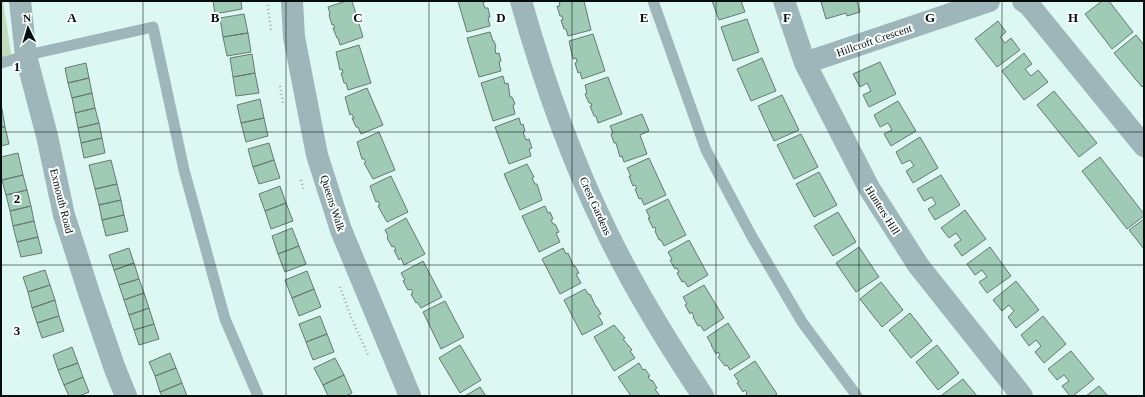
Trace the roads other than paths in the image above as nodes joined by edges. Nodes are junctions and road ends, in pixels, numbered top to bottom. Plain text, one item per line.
1 (20, 1) edge
2 (292, 1) edge
3 (521, 1) edge
4 (652, 1) edge
5 (784, 1) edge
6 (989, 1) edge
7 (1023, 1) edge
8 (26, 56) junction
9 (1, 63) edge
10 (805, 63) junction
11 (1144, 146) edge
12 (126, 396) edge
13 (258, 396) edge
14 (410, 396) edge
15 (703, 396) edge
16 (857, 396) edge
17 (1022, 396) edge

1 - 8 street, Exmouth Road
2 - 14 street, Queens Walk
3 - 15 street, Crest Gardens
4 - 16 lane
5 - 10 street, Hunters Hill
6 - 10 street, Hillcroft Crescent
7 - 11 street
8 - 9 lane
8 - 12 street, Exmouth Road
8 - 13 lane
10 - 17 street, Hunters Hill

